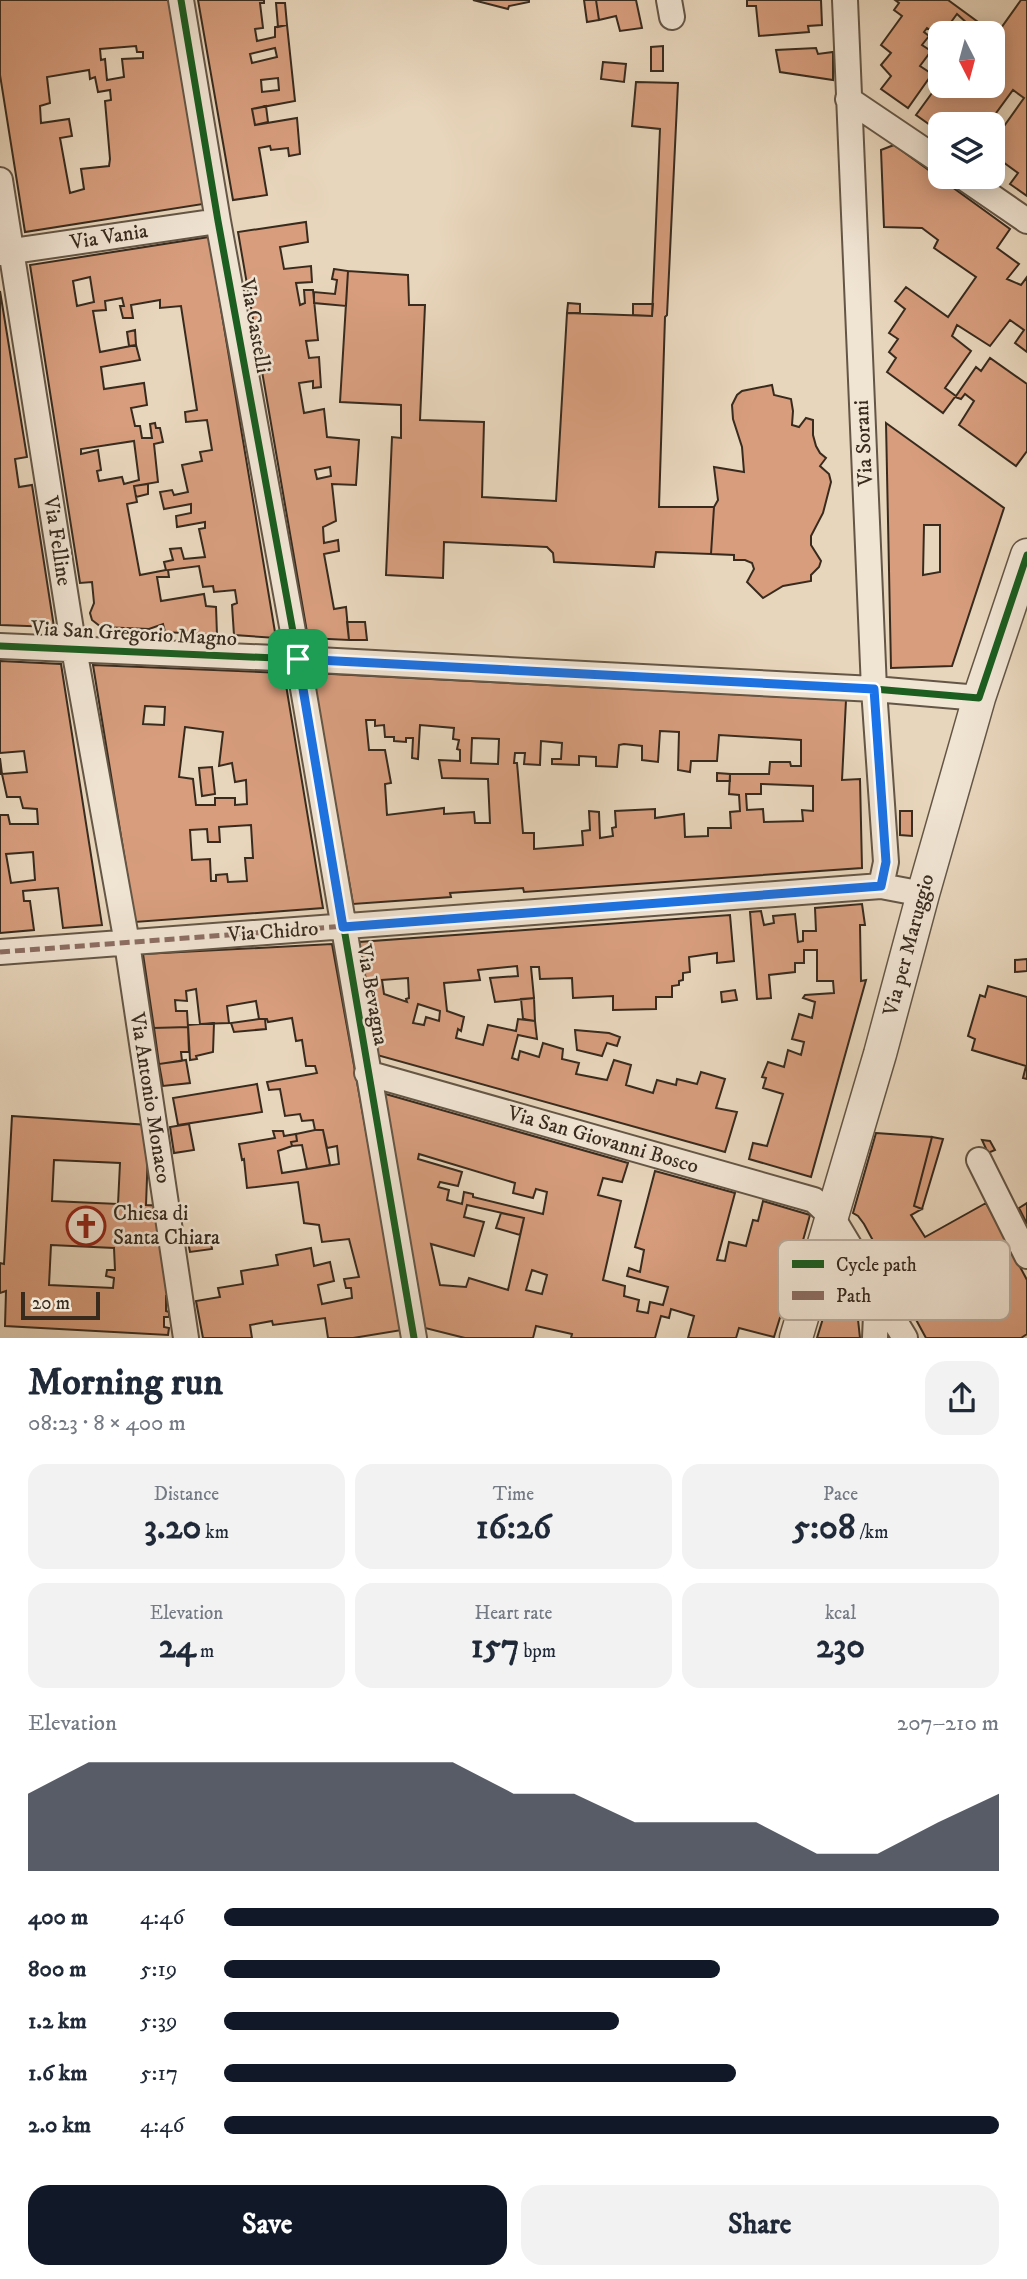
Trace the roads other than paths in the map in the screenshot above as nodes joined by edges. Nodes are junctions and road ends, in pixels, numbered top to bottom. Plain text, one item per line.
1 (181, 0) edge
2 (845, 0) edge
3 (848, 99) junction
4 (928, 153) edge
5 (0, 180) edge
6 (980, 189) edge
7 (218, 221) junction
8 (1027, 221) edge
9 (6, 253) edge
10 (1027, 555) edge
11 (0, 646) edge
12 (74, 649) junction
13 (298, 659) junction
14 (874, 689) junction
15 (979, 698) junction
16 (881, 886) junction
17 (923, 894) junction
18 (343, 927) junction
19 (127, 943) junction
20 (0, 952) edge
21 (367, 1073) junction
22 (979, 1160) dead end
23 (832, 1217) junction
24 (825, 1240) edge
25 (846, 1240) edge
26 (1027, 1256) edge
27 (801, 1320) edge
28 (876, 1320) edge
29 (894, 1320) edge
30 (186, 1338) edge
31 (414, 1338) edge
32 (796, 1338) edge
33 (876, 1338) edge
34 (905, 1338) edge

1 - 7 street, Via Castelli
2 - 3 street, Via Sorani
3 - 4 street
3 - 14 street, Via Sorani
5 - 9 street, Via Felline
6 - 8 street
7 - 9 street, Via Vania
7 - 13 street, Via Castelli
9 - 12 street, Via Felline
10 - 15 street, Via per Maruggio
11 - 12 street, Via San Gregorio Magno
12 - 13 street, Via San Gregorio Magno
12 - 19 street, Via Felline
13 - 14 street, Via San Gregorio Magno
13 - 18 street, Via Bevagna
14 - 15 street, Via San Gregorio Magno
14 - 16 street, Via Sorani
15 - 17 street, Via per Maruggio
16 - 17 street, Via Chidro
16 - 18 street, Via Chidro
17 - 23 street, Via per Maruggio
18 - 19 street, Via Chidro
18 - 21 street, Via Bevagna
19 - 20 street, Via Chidro
19 - 30 street, Via Antonio Monaco
21 - 23 street, Via San Giovanni Bosco
21 - 31 street, Via Bevagna
22 - 26 street
23 - 24 street, Via per Maruggio
23 - 25 street
27 - 32 street, Via per Maruggio
28 - 33 street
29 - 34 street

